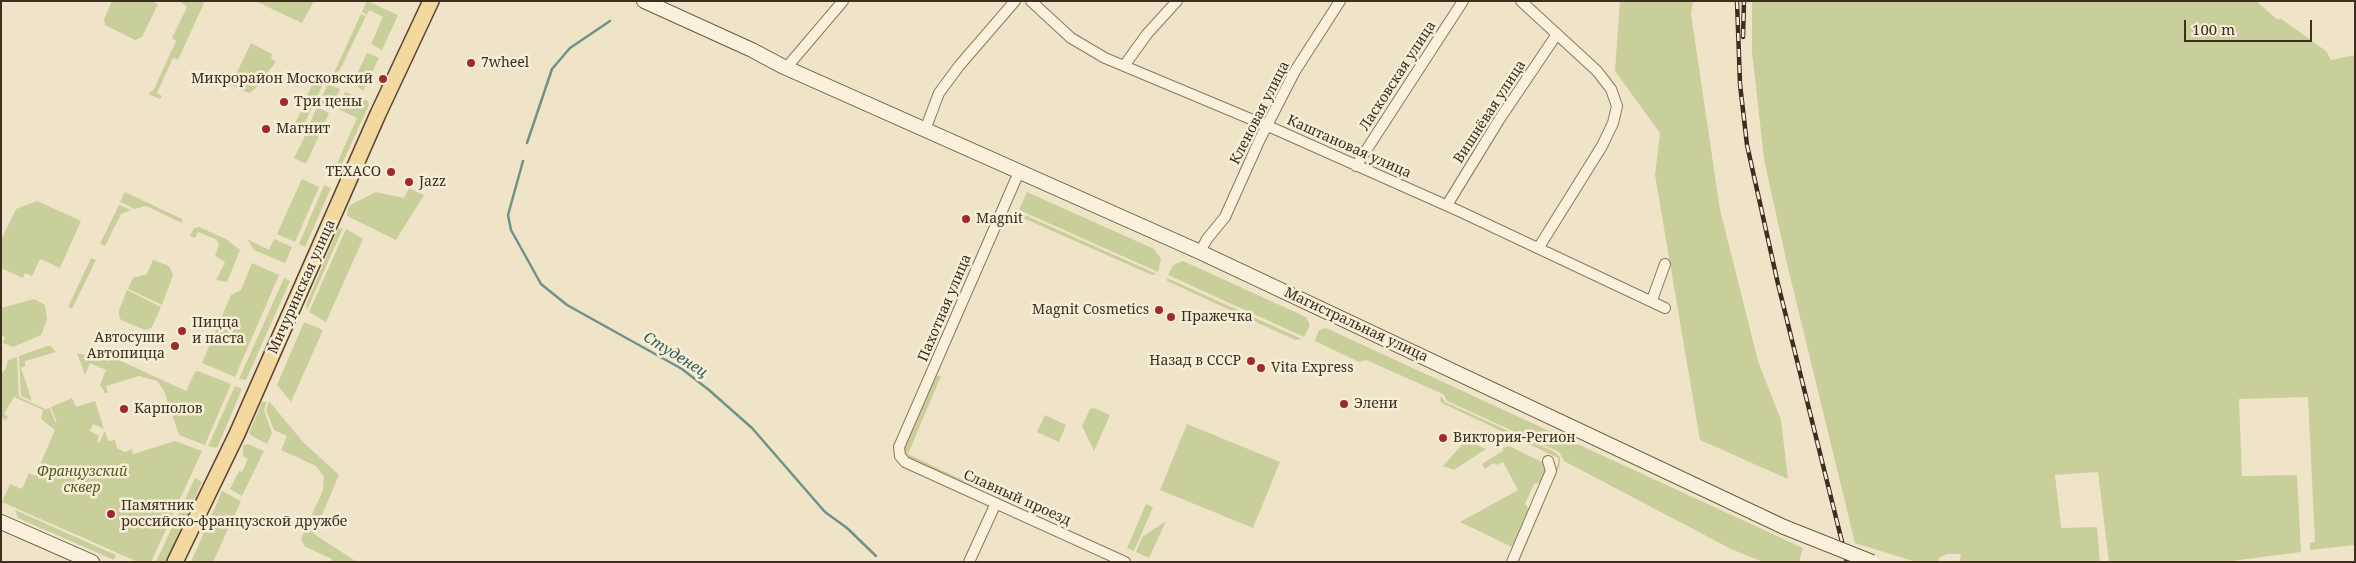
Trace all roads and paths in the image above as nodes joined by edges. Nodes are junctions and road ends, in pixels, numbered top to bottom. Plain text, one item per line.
1 (644, 1) edge
2 (843, 1) edge
3 (1015, 1) edge
4 (1031, 1) edge
5 (1177, 1) edge
6 (1340, 1) edge
7 (1463, 1) edge
8 (1521, 1) edge
9 (428, 5) edge
10 (1557, 34) junction
11 (1124, 66) junction
12 (786, 68) junction
13 (1267, 126) junction
14 (925, 130) junction
15 (1356, 166) junction
16 (1019, 172) junction
17 (1447, 205) junction
18 (1539, 247) junction
19 (1200, 252) junction
20 (1665, 264) dead end
21 (1652, 300) junction
22 (1665, 308) dead end
23 (900, 456) joint
24 (1548, 461) dead end
25 (996, 503) junction
26 (1, 522) edge
27 (92, 562) edge
28 (175, 562) edge
29 (970, 562) edge
30 (1125, 562) edge
31 (1512, 562) edge
32 (1872, 562) edge

1 - 12 main road, Магистральная улица
2 - 12 street
3 - 14 street
4 - 11 street, Каштановая улица
5 - 11 street
6 - 13 street, Кленовая улица
7 - 15 street, Ласковская улица
8 - 10 street
9 - 28 main road, Мичуринская улица
10 - 17 street, Вишнёвая улица
10 - 18 street
11 - 13 street, Каштановая улица
12 - 14 main road, Магистральная улица
13 - 15 street, Каштановая улица
13 - 19 street, Кленовая улица
14 - 16 main road, Магистральная улица
15 - 17 street, Каштановая улица
16 - 19 main road, Магистральная улица
16 - 23 street, Пахотная улица
17 - 18 street, Каштановая улица
18 - 21 street, Каштановая улица
19 - 32 main road, Магистральная улица, bridge
20 - 21 street
21 - 22 street, Каштановая улица
23 - 25 street, Славный проезд
24 - 31 street
25 - 29 street
25 - 30 street, Славный проезд
26 - 27 main road

